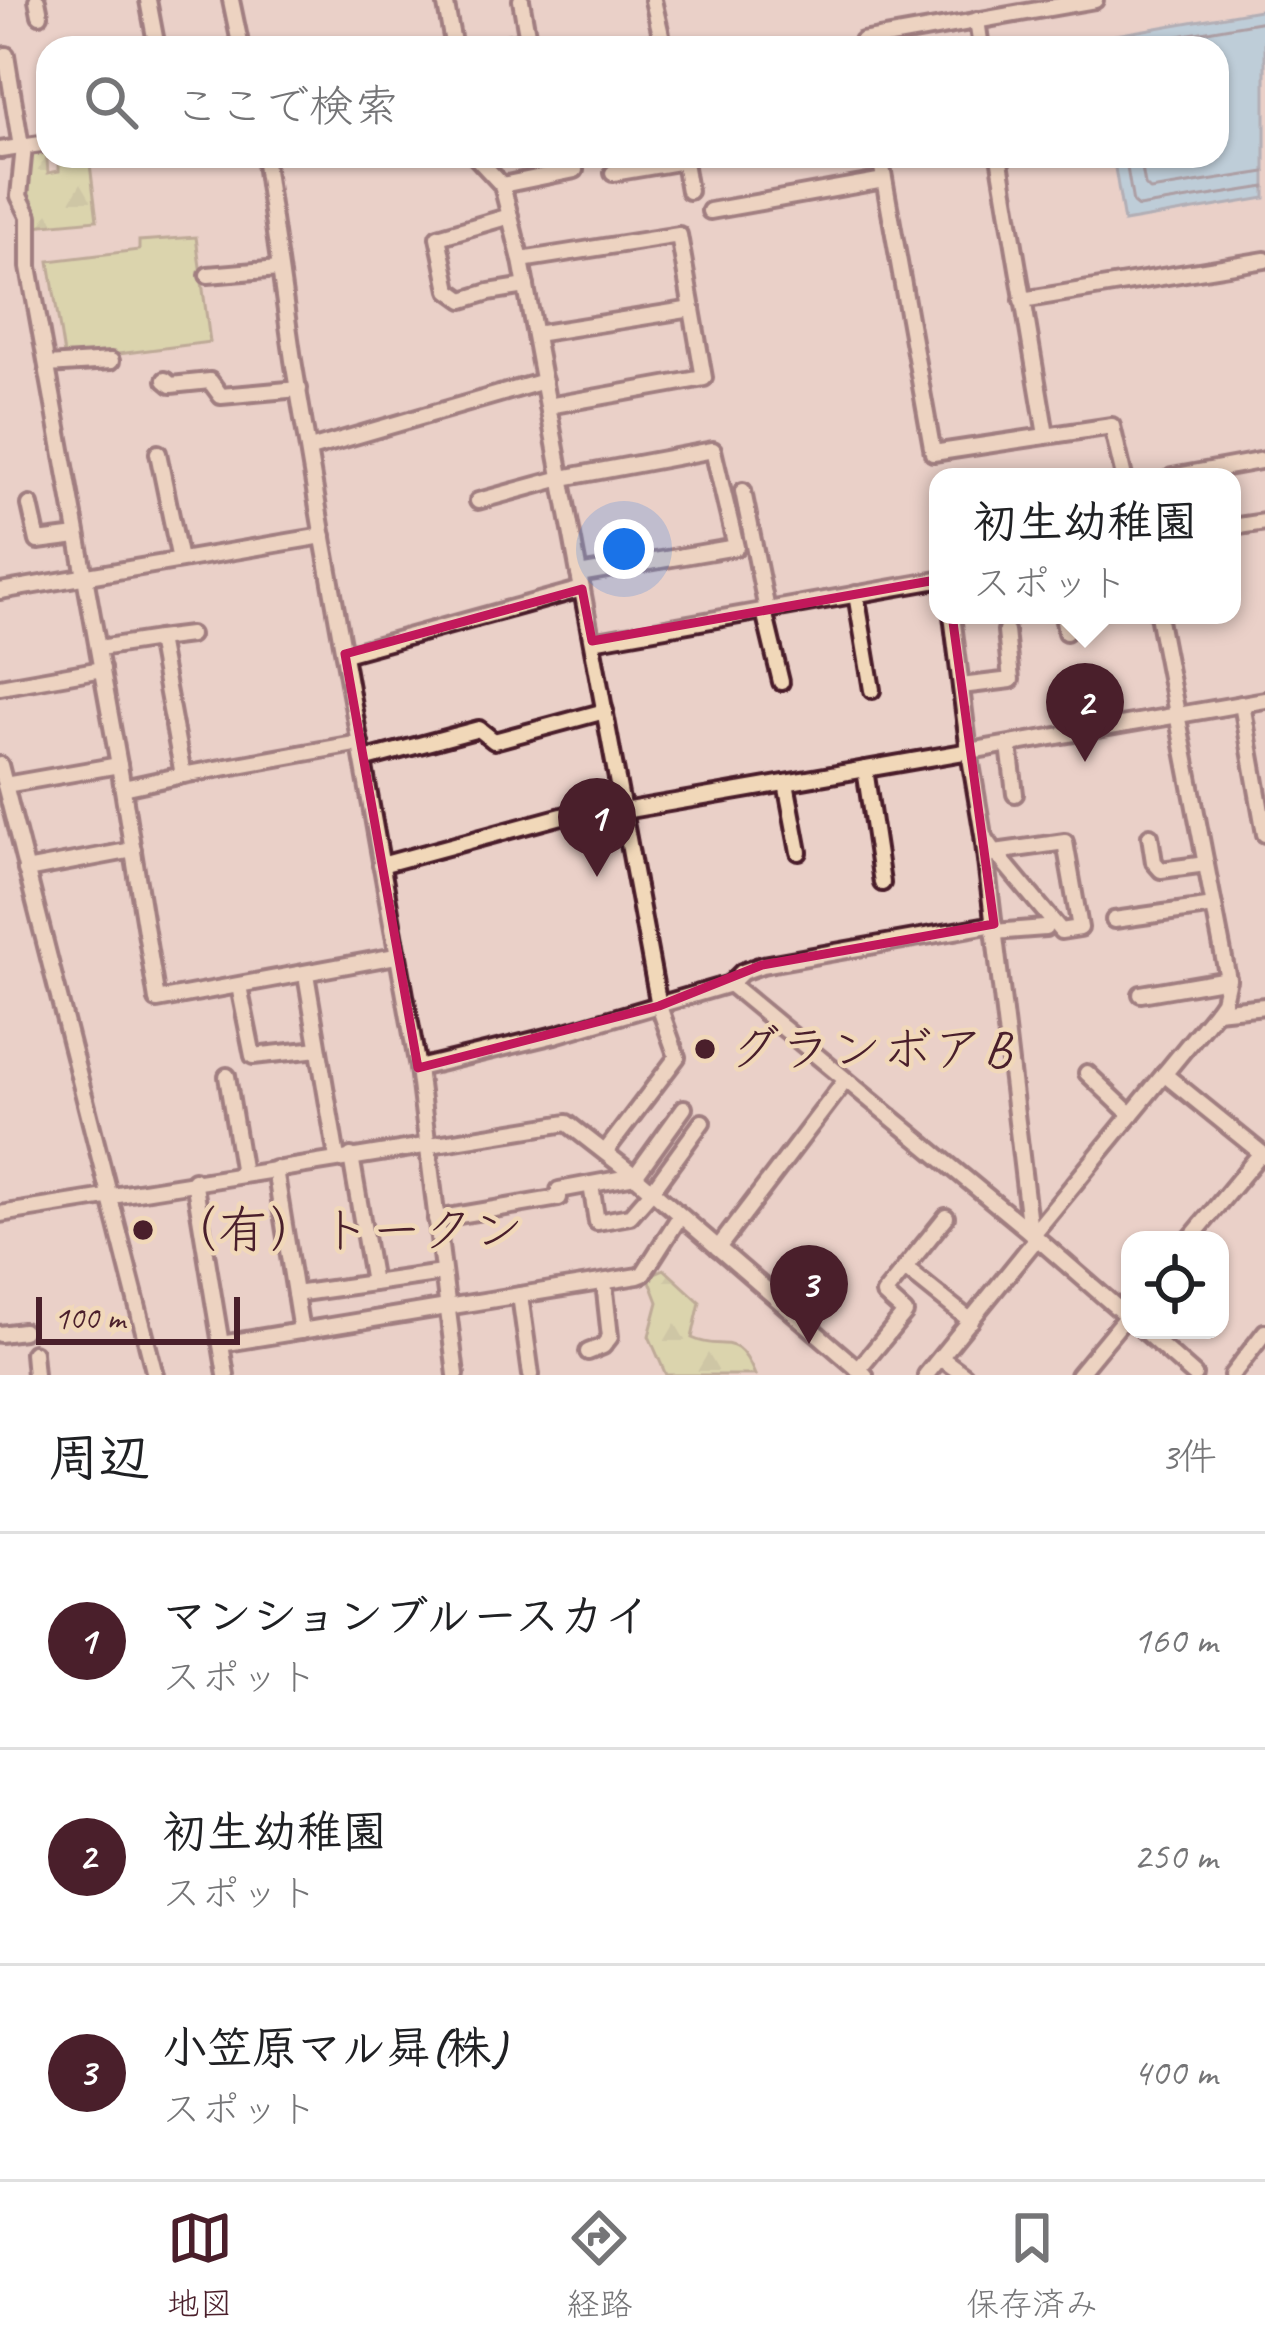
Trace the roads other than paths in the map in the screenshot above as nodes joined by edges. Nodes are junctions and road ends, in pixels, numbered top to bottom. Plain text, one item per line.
1 (148, 0) edge
2 (231, 0) edge
3 (445, 0) edge
4 (520, 0) edge
5 (653, 0) edge
6 (1095, 0) edge
7 (977, 20) junction
8 (155, 36) edge
9 (238, 36) edge
10 (452, 36) edge
11 (527, 36) edge
12 (661, 36) edge
13 (889, 36) edge
14 (980, 36) edge
15 (6, 55) dead end
16 (36, 144) edge
17 (22, 147) junction
18 (0, 150) edge
19 (266, 168) edge
20 (486, 168) edge
21 (574, 168) edge
22 (638, 168) edge
23 (685, 168) edge
24 (882, 168) edge
25 (1001, 168) edge
26 (613, 173) dead end
27 (884, 180) junction
28 (502, 185) junction
29 (689, 191) dead end
30 (710, 211) dead end
31 (510, 216) junction
32 (521, 260) junction
33 (1265, 260) edge
34 (279, 269) junction
35 (208, 275) dead end
36 (526, 286) junction
37 (1022, 300) junction
38 (692, 309) junction
39 (535, 334) junction
40 (111, 361) dead end
41 (46, 364) junction
42 (165, 380) dead end
43 (544, 381) junction
44 (298, 389) junction
45 (548, 406) junction
46 (1046, 435) junction
47 (310, 449) junction
48 (158, 453) dead end
49 (1265, 460) edge
50 (1122, 468) edge
51 (1223, 468) edge
52 (562, 478) junction
53 (743, 491) dead end
54 (478, 501) dead end
55 (29, 505) dead end
56 (77, 536) junction
57 (323, 536) junction
58 (180, 560) junction
59 (85, 577) junction
60 (581, 581) junction
61 (929, 582) edge
62 (0, 592) edge
63 (856, 594) junction
64 (765, 610) junction
65 (953, 624) edge
66 (1065, 624) edge
67 (1160, 624) edge
68 (1006, 632) dead end
69 (1066, 632) dead end
70 (190, 635) dead end
71 (158, 639) junction
72 (592, 641) junction
73 (99, 648) junction
74 (345, 654) junction
75 (102, 669) junction
76 (781, 682) dead end
77 (961, 686) junction
78 (0, 687) edge
79 (872, 690) dead end
80 (1265, 700) edge
81 (1242, 704) junction
82 (605, 711) junction
83 (1177, 715) junction
84 (1009, 745) junction
85 (361, 752) junction
86 (969, 752) junction
87 (0, 765) edge
88 (119, 765) junction
89 (865, 769) junction
90 (182, 775) junction
91 (786, 783) junction
92 (5, 785) junction
93 (123, 788) junction
94 (1015, 794) dead end
95 (622, 806) junction
96 (1265, 834) edge
97 (983, 835) junction
98 (1150, 836) dead end
99 (133, 850) junction
100 (800, 852) dead end
101 (995, 852) junction
102 (1206, 864) junction
103 (381, 865) junction
104 (26, 870) junction
105 (882, 883) dead end
106 (1214, 906) junction
107 (1114, 920) dead end
108 (994, 928) junction
109 (1045, 928) dead end
110 (397, 956) junction
111 (306, 974) junction
112 (1228, 979) junction
113 (730, 984) junction
114 (239, 986) junction
115 (1141, 994) dead end
116 (659, 1006) junction
117 (1265, 1006) edge
118 (1216, 1011) junction
119 (318, 1048) junction
120 (418, 1068) junction
121 (1087, 1073) dead end
122 (1164, 1074) junction
123 (227, 1076) dead end
124 (845, 1081) junction
125 (684, 1108) dead end
126 (1131, 1115) junction
127 (702, 1122) dead end
128 (428, 1145) junction
129 (605, 1152) junction
130 (1263, 1154) edge
131 (344, 1157) junction
132 (274, 1169) junction
133 (243, 1174) junction
134 (635, 1176) junction
135 (194, 1180) junction
136 (591, 1185) junction
137 (652, 1191) junction
138 (108, 1195) junction
139 (0, 1214) edge
140 (680, 1216) junction
141 (946, 1216) dead end
142 (436, 1219) junction
143 (1197, 1231) edge
144 (1033, 1235) junction
145 (718, 1247) junction
146 (905, 1268) junction
147 (442, 1273) junction
148 (373, 1282) junction
149 (604, 1282) junction
150 (295, 1294) junction
151 (520, 1295) junction
152 (445, 1306) junction
153 (1121, 1309) edge
154 (971, 1321) junction
155 (1121, 1325) edge
156 (23, 1331) dead end
157 (301, 1331) junction
158 (1265, 1332) edge
159 (0, 1334) edge
160 (1153, 1339) edge
161 (221, 1344) junction
162 (588, 1352) dead end
163 (32, 1354) dead end
164 (940, 1358) junction
165 (862, 1372) edge
166 (35, 1375) edge
167 (155, 1375) edge
168 (226, 1375) edge
169 (455, 1375) edge
170 (531, 1375) edge
171 (926, 1375) edge
172 (964, 1375) edge
173 (1078, 1375) edge
174 (1194, 1375) edge
175 (1232, 1375) edge

1 - 8 street
2 - 9 street
3 - 10 street
4 - 11 street
5 - 12 street
6 - 7 street
7 - 13 street
7 - 14 street
15 - 17 street
16 - 17 street
17 - 18 street
17 - 41 street
19 - 34 street
20 - 28 street
21 - 28 street
22 - 26 street
23 - 29 street
24 - 27 street
25 - 37 street
27 - 30 street
27 - 46 street
28 - 31 street
31 - 32 street
31 - 36 street
32 - 36 street
32 - 38 street
33 - 37 street
34 - 35 street
34 - 44 street
36 - 39 street
37 - 46 street
38 - 39 street
38 - 45 street
39 - 43 street
40 - 41 street
41 - 56 street
42 - 44 street
43 - 45 street
43 - 47 street
44 - 47 street
45 - 52 street
46 - 50 street
47 - 57 street
48 - 58 street
49 - 51 street
52 - 54 street
52 - 60 street
52 - 60 street
53 - 64 street
55 - 56 street
56 - 59 street
57 - 58 street
57 - 74 street
58 - 59 street
59 - 62 street
59 - 73 street
60 - 72 street
60 - 74 street
61 - 63 street
63 - 64 street
63 - 79 street
64 - 72 street
64 - 76 street
65 - 77 street
66 - 69 street
67 - 83 street
68 - 77 street
70 - 71 street
71 - 73 street
71 - 90 street
72 - 82 street
73 - 75 street
74 - 85 street
75 - 78 street
75 - 88 street
77 - 86 street
80 - 81 street
81 - 83 street
81 - 96 street
82 - 85 street
82 - 95 street
83 - 84 street
83 - 102 street
84 - 86 street
84 - 94 street
85 - 90 street
85 - 103 street
86 - 89 street
86 - 97 street
87 - 92 street
88 - 92 street
88 - 93 street
89 - 91 street
89 - 105 street
90 - 93 street
91 - 95 street
91 - 100 street
92 - 104 street
93 - 99 street
95 - 103 street
95 - 116 street
97 - 101 street
97 - 108 street
98 - 102 street
99 - 104 street
99 - 114 street
101 - 101 street
102 - 106 street
103 - 110 street
104 - 138 street
106 - 107 street
106 - 112 street
108 - 109 street
108 - 113 street
108 - 144 street
110 - 111 street
110 - 120 street
111 - 114 street
111 - 119 street
112 - 115 street
112 - 118 street
113 - 116 street
113 - 124 street
114 - 119 street
116 - 120 street
116 - 129 street
117 - 118 street
118 - 122 street
119 - 131 street
120 - 128 street
121 - 126 street
122 - 126 street
122 - 130 street
123 - 133 street
124 - 144 street
124 - 145 street
125 - 134 street
126 - 144 street
127 - 137 street
128 - 129 street
128 - 131 street
128 - 142 street
129 - 134 street
130 - 143 street
131 - 132 street
131 - 148 street
132 - 133 street
132 - 150 street
133 - 135 street
134 - 136 street
134 - 137 street
135 - 138 street
135 - 161 street
136 - 137 street
136 - 142 street
137 - 140 street
138 - 139 street
138 - 167 street
140 - 145 street
140 - 149 street
141 - 146 street
142 - 147 street
144 - 153 street
144 - 154 street
145 - 165 street
146 - 154 street
146 - 165 street
147 - 148 street
147 - 152 street
148 - 150 street
149 - 151 street
149 - 162 street
150 - 157 street
151 - 152 street
151 - 170 street
152 - 157 street
152 - 169 street
154 - 164 street
155 - 173 street
156 - 159 street
157 - 161 street
158 - 175 street
160 - 174 street
161 - 168 street
163 - 166 street
164 - 171 street
164 - 172 street

